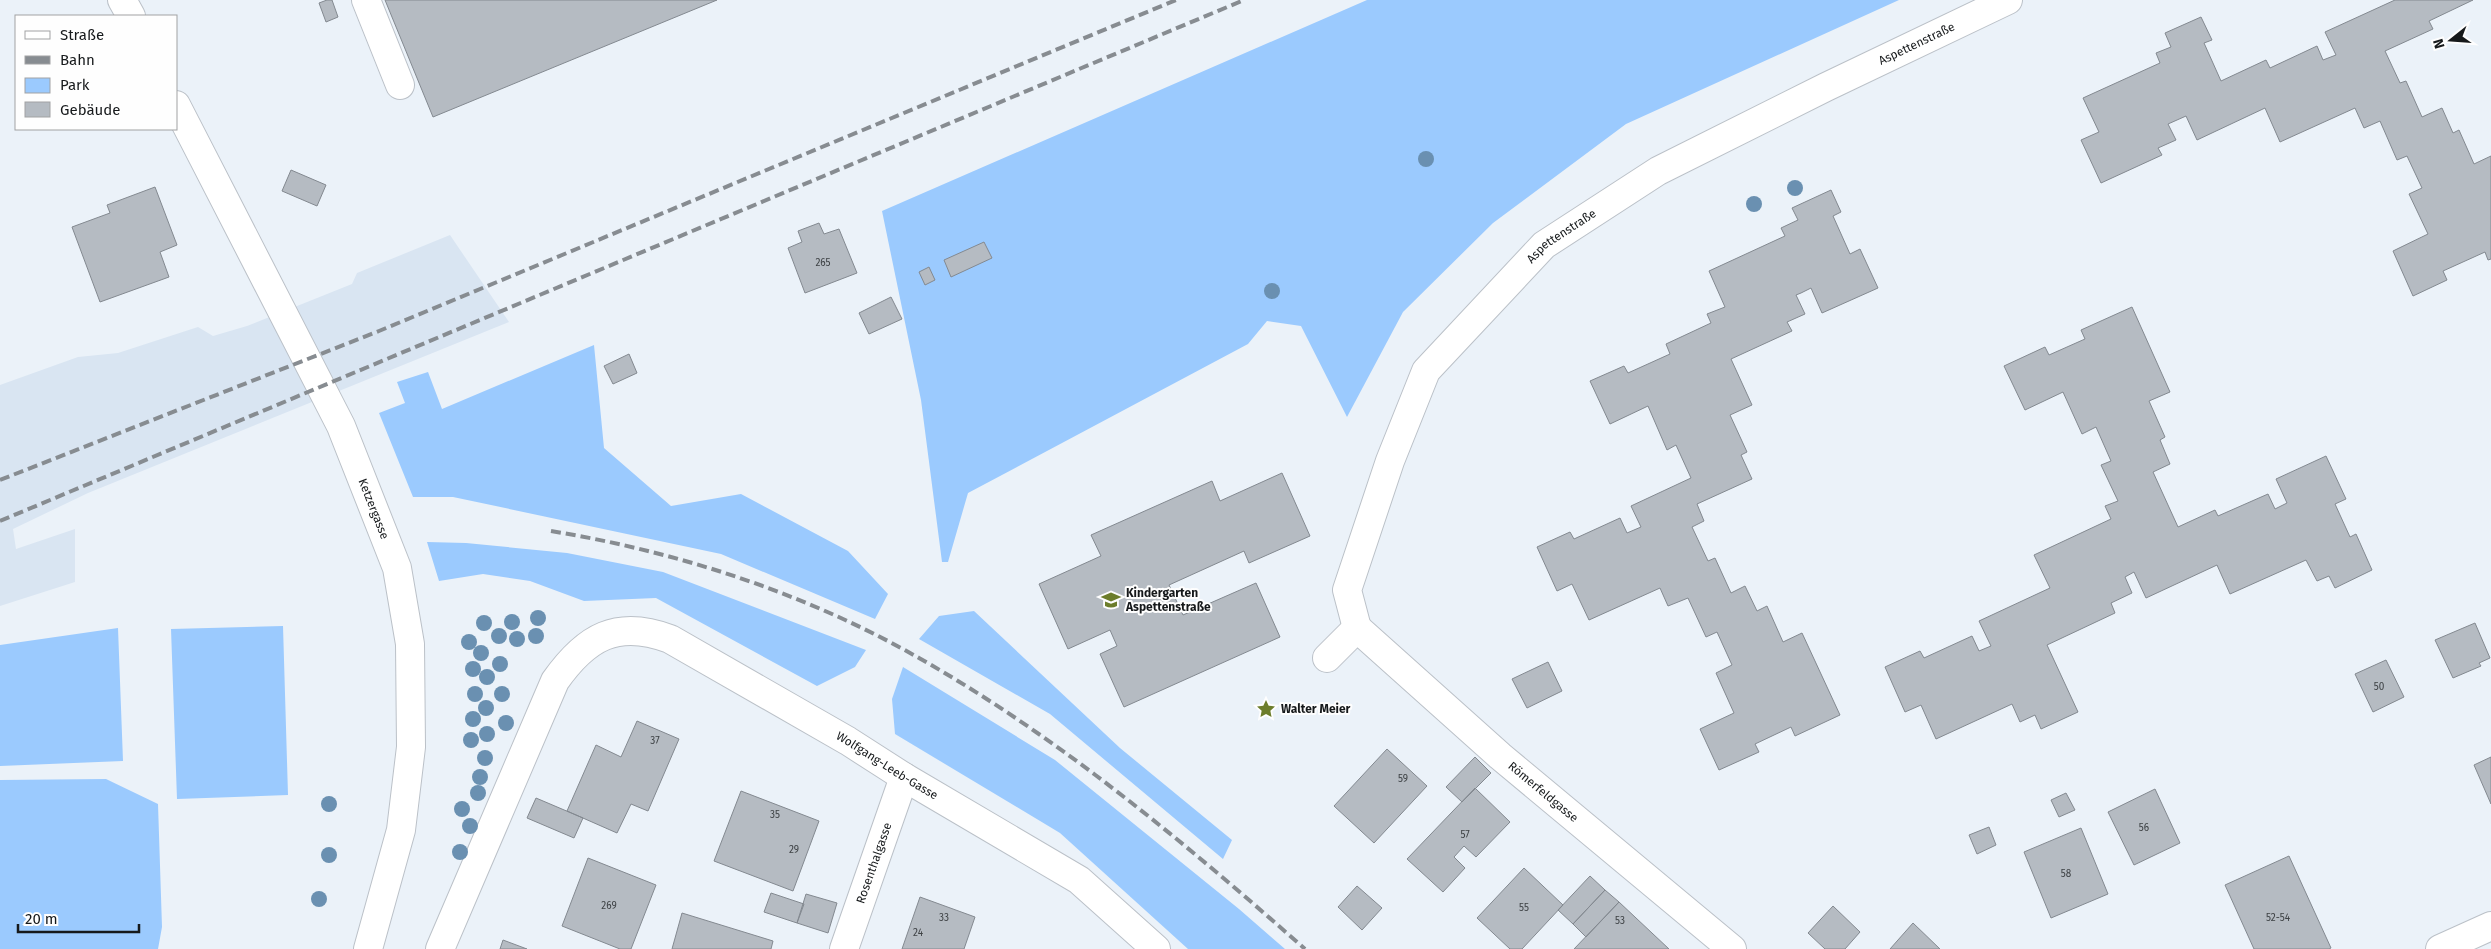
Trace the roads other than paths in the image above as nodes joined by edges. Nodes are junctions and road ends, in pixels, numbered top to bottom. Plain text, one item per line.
1 (122, 0) edge
2 (366, 0) edge
3 (2008, 0) edge
4 (130, 15) edge
5 (400, 85) dead end
6 (178, 109) edge
7 (1357, 628) junction
8 (1327, 658) dead end
9 (904, 777) junction
10 (2491, 926) edge
11 (368, 949) edge
12 (440, 949) edge
13 (844, 949) edge
14 (1156, 949) edge
15 (1732, 949) edge
16 (2440, 949) edge

1 - 4 street
2 - 5 street
3 - 7 street, Aspettenstraße
6 - 11 street, Ketzergasse
7 - 8 street
7 - 15 street, Römerfeldgasse
9 - 12 street, Wolfgang-Leeb-Gasse
9 - 13 street, Rosenthalgasse
9 - 14 street, Wolfgang-Leeb-Gasse
10 - 16 street

